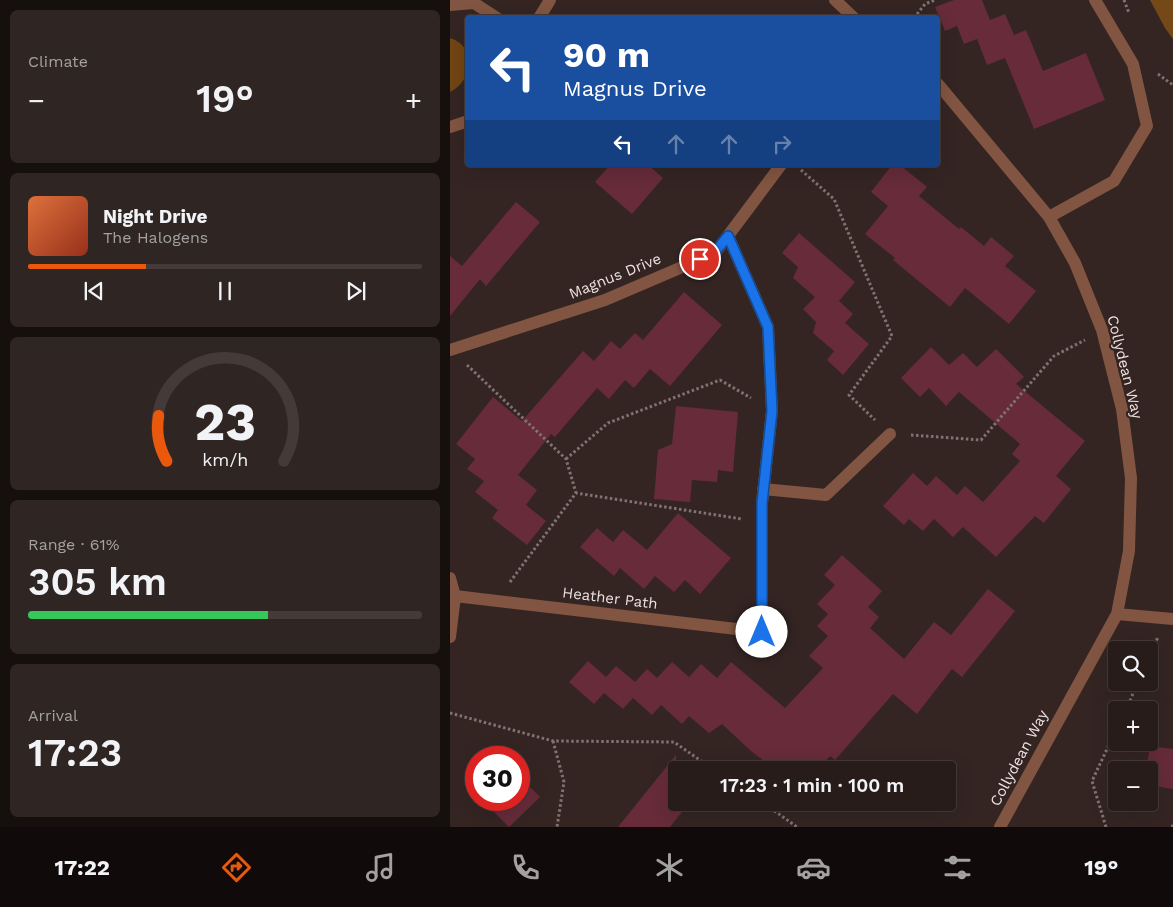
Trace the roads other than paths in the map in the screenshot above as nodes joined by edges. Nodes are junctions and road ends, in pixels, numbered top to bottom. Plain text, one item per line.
1 (550, 0) edge
2 (835, 0) edge
3 (1095, 0) edge
4 (450, 5) edge
5 (492, 15) edge
6 (541, 15) edge
7 (851, 15) edge
8 (940, 86) edge
9 (465, 122) edge
10 (450, 127) edge
11 (780, 167) edge
12 (1049, 217) junction
13 (728, 236) junction
14 (450, 350) edge
15 (890, 434) road end
16 (763, 489) junction
17 (450, 578) edge
18 (455, 596) junction
19 (1117, 614) junction
20 (1173, 619) edge
21 (450, 637) edge
22 (1000, 827) edge

1 - 6 street
2 - 7 street
3 - 12 street
4 - 5 street
8 - 12 street, Collydean Way
9 - 10 street
11 - 13 street, Magnus Drive
12 - 19 street, Collydean Way
13 - 14 street, Magnus Drive
13 - 16 street
15 - 16 street
16 - 18 street, Heather Path
17 - 18 street
18 - 21 street
19 - 20 street
19 - 22 street, Collydean Way

